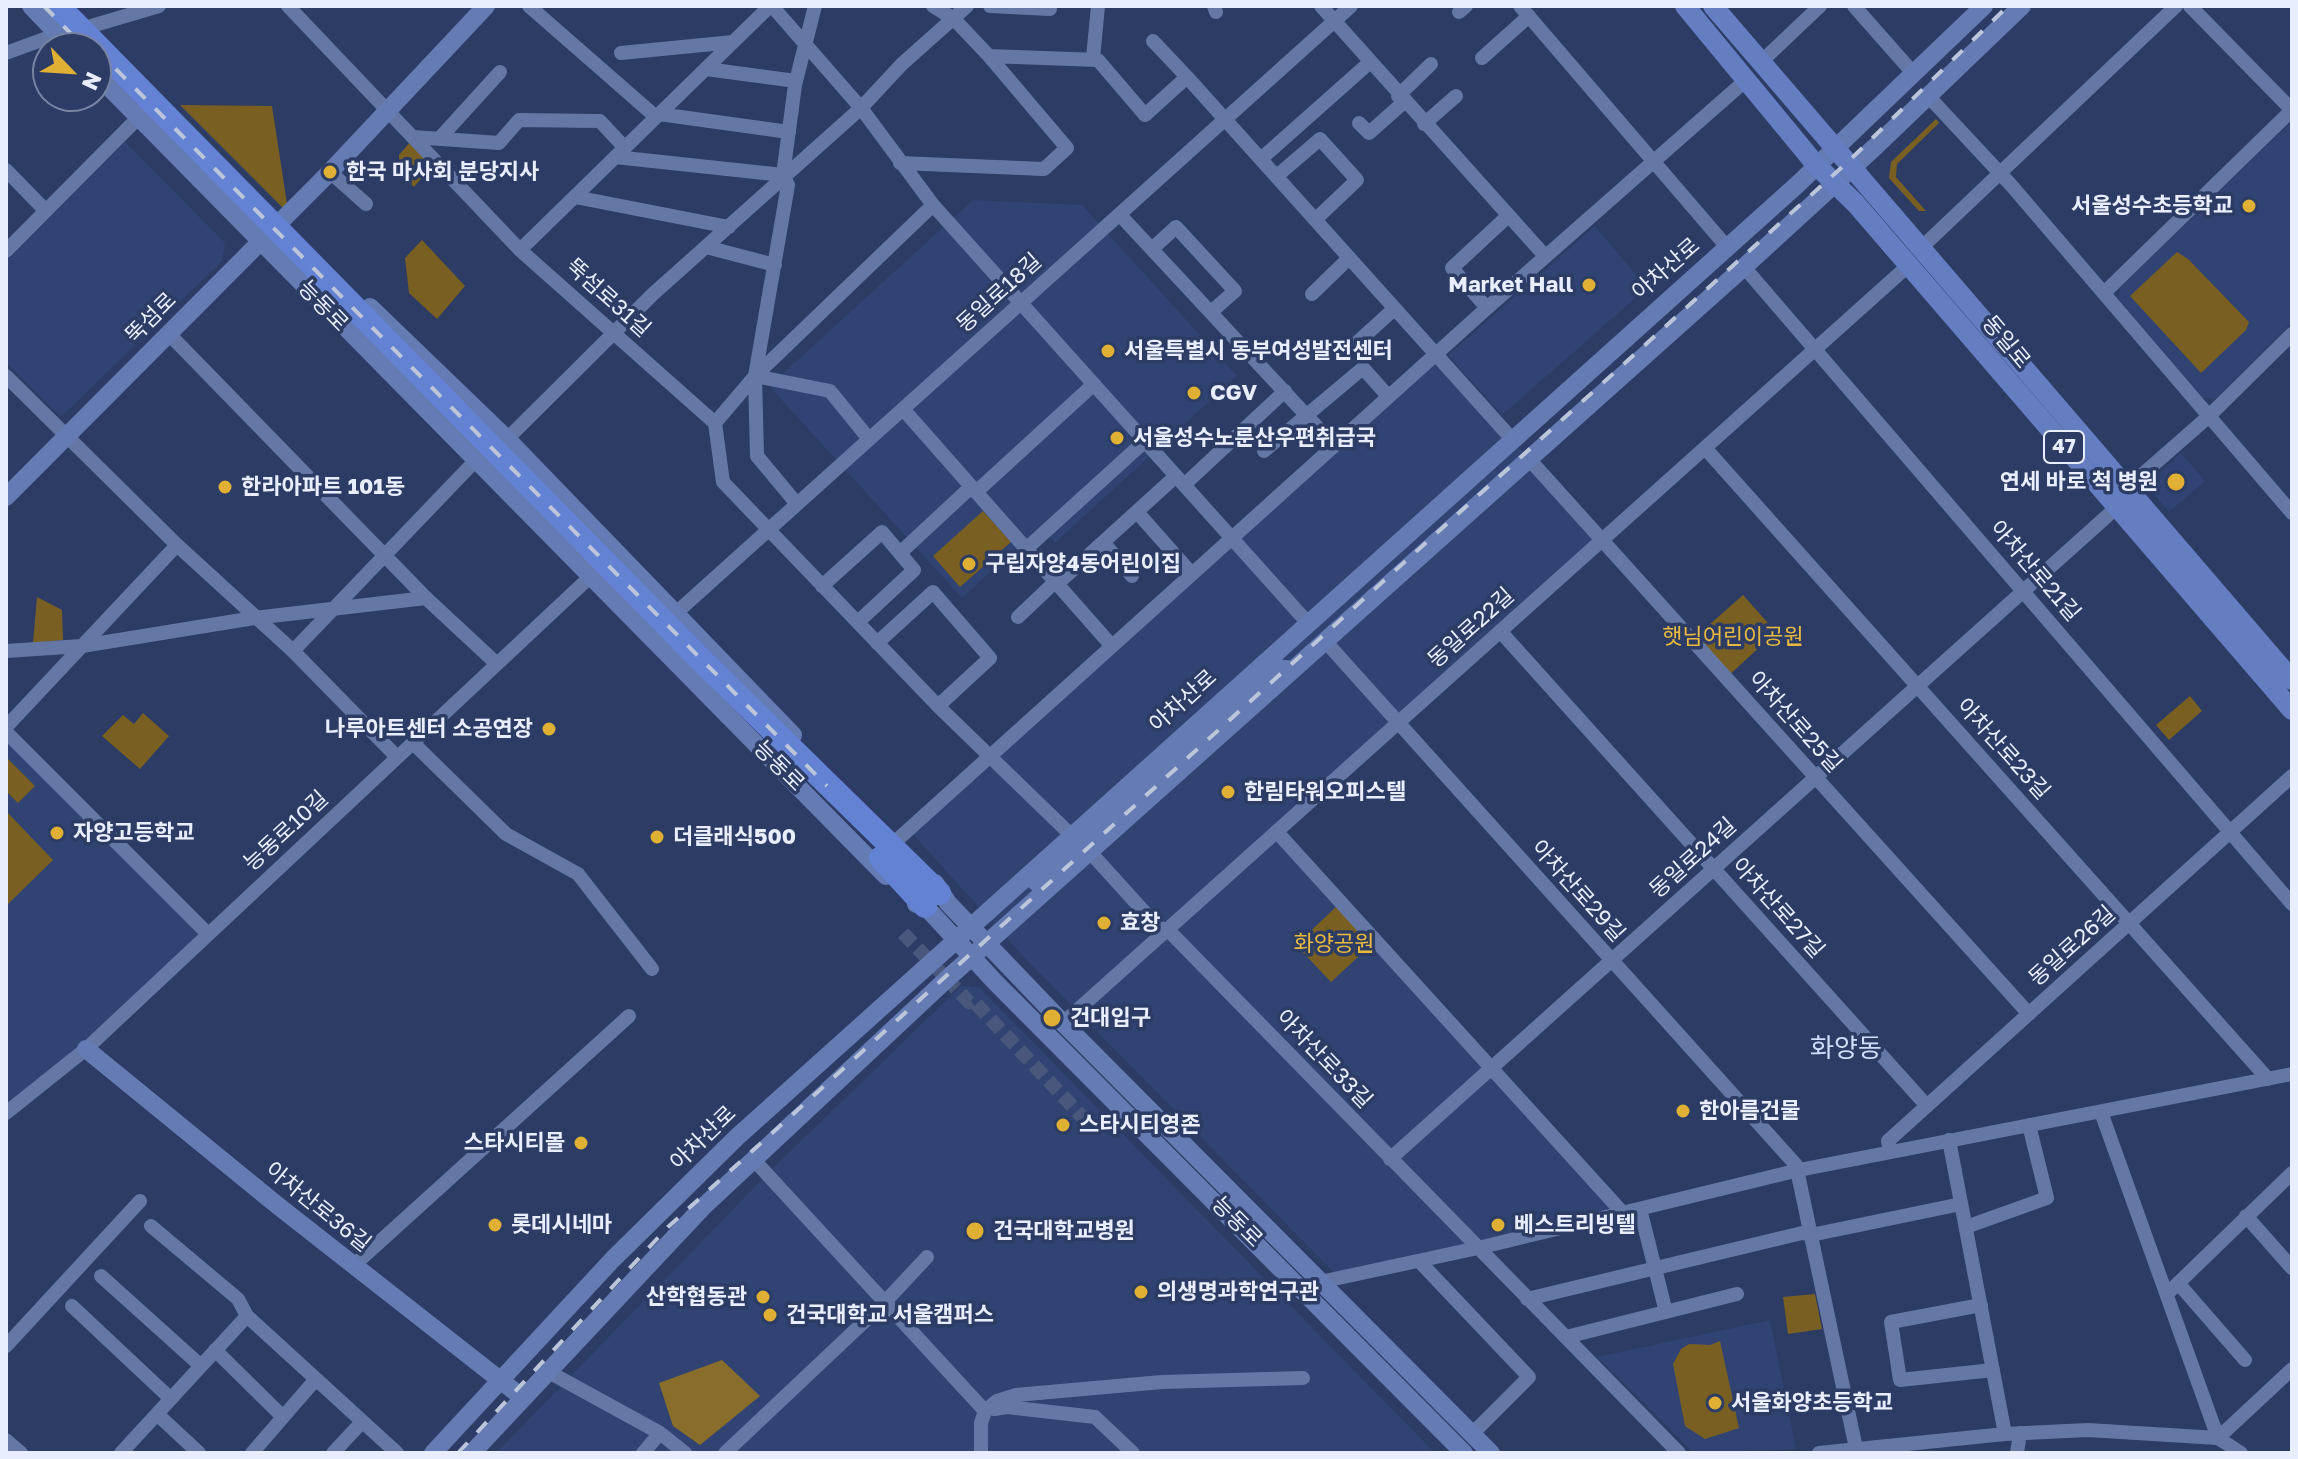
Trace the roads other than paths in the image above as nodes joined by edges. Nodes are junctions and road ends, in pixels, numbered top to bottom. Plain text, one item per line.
1 (31, 6) edge
2 (46, 6) edge
3 (58, 6) edge
4 (67, 6) edge
5 (159, 6) edge
6 (288, 6) edge
7 (486, 6) edge
8 (529, 6) edge
9 (771, 6) edge
10 (815, 6) edge
11 (933, 6) edge
12 (967, 6) edge
13 (990, 6) edge
14 (1098, 6) edge
15 (1321, 6) edge
16 (1351, 6) edge
17 (1685, 6) edge
18 (1713, 6) edge
19 (1820, 6) edge
20 (1854, 6) edge
21 (1984, 6) edge
22 (2022, 6) edge
23 (2176, 6) edge
24 (2190, 6) edge
25 (1050, 9) dead end
26 (1524, 11) edge
27 (954, 19) junction
28 (1334, 21) junction
29 (56, 32) edge
30 (81, 32) edge
31 (85, 32) edge
32 (99, 32) edge
33 (1153, 41) dead end
34 (733, 42) junction
35 (804, 43) junction
36 (32, 48) edge
37 (6, 53) edge
38 (621, 53) dead end
39 (989, 56) junction
40 (1093, 58) junction
41 (1482, 58) dead end
42 (112, 60) edge
43 (1762, 61) junction
44 (1369, 63) junction
45 (1431, 64) dead end
46 (706, 69) junction
47 (112, 72) edge
48 (500, 72) dead end
49 (1914, 74) junction
50 (1187, 77) junction
51 (796, 81) junction
52 (1745, 81) junction
53 (112, 91) edge
54 (1456, 96) dead end
55 (1929, 97) junction
56 (1401, 99) junction
57 (861, 108) junction
58 (2292, 110) edge
59 (389, 111) junction
60 (658, 116) junction
61 (138, 118) junction
62 (1225, 119) junction
63 (1359, 123) dead end
64 (1424, 124) junction
65 (789, 132) junction
66 (413, 137) junction
67 (439, 139) junction
68 (1836, 148) junction
69 (620, 152) junction
70 (1262, 158) junction
71 (1655, 161) junction
72 (900, 163) junction
73 (1817, 166) junction
74 (1853, 168) junction
75 (6, 170) edge
76 (330, 172) junction
77 (1999, 173) junction
78 (783, 175) junction
79 (1278, 175) junction
80 (1834, 185) junction
81 (575, 197) junction
82 (366, 204) dead end
83 (933, 205) junction
84 (46, 211) junction
85 (1120, 215) junction
86 (1508, 216) junction
87 (1316, 219) junction
88 (281, 221) junction
89 (729, 227) junction
90 (261, 242) junction
91 (706, 247) junction
92 (1727, 247) junction
93 (1152, 249) junction
94 (520, 250) junction
95 (6, 251) edge
96 (1915, 251) junction
97 (1545, 256) junction
98 (1348, 259) junction
99 (775, 265) junction
100 (1744, 267) junction
101 (2104, 293) junction
102 (1312, 294) dead end
103 (1021, 303) junction
104 (1487, 308) junction
105 (1394, 309) junction
106 (1211, 312) junction
107 (613, 332) junction
108 (169, 334) junction
109 (2292, 334) edge
110 (1350, 349) dead end
111 (1815, 349) junction
112 (1435, 354) junction
113 (6, 376) edge
114 (755, 376) junction
115 (1094, 384) junction
116 (1285, 391) junction
117 (1388, 396) junction
118 (903, 409) junction
119 (1306, 414) junction
120 (2208, 417) junction
121 (715, 423) junction
122 (66, 437) junction
123 (1511, 438) junction
124 (507, 439) junction
125 (869, 439) junction
126 (1145, 441) junction
127 (1334, 445) junction
128 (1705, 448) junction
129 (1264, 451) dead end
130 (2069, 453) junction
131 (1529, 459) junction
132 (475, 461) junction
133 (2110, 468) junction
134 (1180, 480) junction
135 (2127, 488) junction
136 (974, 490) junction
137 (6, 497) edge
138 (797, 504) junction
139 (2116, 508) junction
140 (1137, 512) junction
141 (2292, 513) edge
142 (768, 530) junction
143 (1233, 539) junction
144 (1602, 540) junction
145 (1103, 542) junction
146 (177, 545) junction
147 (1026, 549) junction
148 (900, 553) junction
149 (384, 554) junction
150 (1191, 573) junction
151 (591, 576) junction
152 (1132, 576) dead end
153 (1056, 583) junction
154 (822, 586) junction
155 (2024, 589) junction
156 (426, 598) junction
157 (328, 611) junction
158 (676, 613) junction
159 (1018, 617) dead end
160 (254, 618) junction
161 (858, 622) junction
162 (1307, 622) junction
163 (1500, 631) junction
164 (1325, 641) junction
165 (877, 643) junction
166 (1111, 645) junction
167 (82, 646) junction
168 (6, 651) edge
169 (293, 651) junction
170 (1281, 663) junction
171 (497, 664) junction
172 (2292, 680) edge
173 (1917, 686) junction
174 (938, 706) junction
175 (2292, 710) edge
176 (1398, 723) junction
177 (6, 729) edge
178 (413, 743) junction
179 (788, 751) junction
180 (987, 756) junction
181 (397, 757) junction
182 (2292, 776) edge
183 (1816, 777) junction
184 (1277, 832) junction
185 (2230, 832) junction
186 (1070, 834) junction
187 (896, 841) junction
188 (1090, 852) junction
189 (1714, 869) junction
190 (932, 900) junction
191 (1014, 902) junction
192 (993, 904) junction
193 (2292, 904) edge
194 (1011, 922) junction
195 (2129, 924) junction
196 (969, 925) junction
197 (1166, 931) junction
198 (208, 934) junction
199 (955, 939) junction
200 (987, 943) junction
201 (971, 957) junction
202 (1611, 960) junction
203 (652, 969) dead end
204 (2029, 1014) junction
205 (629, 1016) dead end
206 (1063, 1023) junction
207 (86, 1049) junction
208 (1491, 1068) junction
209 (2292, 1074) edge
210 (2268, 1079) junction
211 (1927, 1106) junction
212 (2101, 1112) junction
213 (6, 1113) edge
214 (2029, 1125) junction
215 (1949, 1140) junction
216 (1890, 1151) junction
217 (1390, 1159) junction
218 (754, 1160) junction
219 (1799, 1170) junction
220 (2292, 1173) edge
221 (140, 1201) dead end
222 (1961, 1204) junction
223 (1640, 1209) junction
224 (1622, 1212) junction
225 (2246, 1216) junction
226 (151, 1226) dead end
227 (1966, 1227) junction
228 (1811, 1235) junction
229 (1478, 1248) junction
230 (1280, 1254) junction
231 (927, 1257) dead end
232 (1419, 1261) junction
233 (353, 1266) junction
234 (1654, 1267) junction
235 (2292, 1268) edge
236 (101, 1276) dead end
237 (1320, 1282) junction
238 (2178, 1283) junction
239 (1737, 1294) dead end
240 (2167, 1294) junction
241 (1527, 1299) junction
242 (884, 1303) junction
243 (1981, 1305) junction
244 (72, 1306) dead end
245 (1666, 1312) junction
246 (247, 1316) junction
247 (1566, 1337) junction
248 (6, 1346) edge
249 (215, 1350) junction
250 (2245, 1360) dead end
251 (201, 1366) junction
252 (2292, 1369) edge
253 (1993, 1370) junction
254 (547, 1371) junction
255 (1303, 1378) dead end
256 (316, 1379) junction
257 (499, 1379) junction
258 (523, 1398) junction
259 (171, 1399) junction
260 (985, 1411) junction
261 (157, 1414) junction
262 (283, 1417) junction
263 (362, 1422) junction
264 (660, 1433) junction
265 (1472, 1434) junction
266 (2012, 1434) junction
267 (2218, 1438) junction
268 (6, 1440) edge
269 (1934, 1448) edge
270 (1856, 1450) edge
271 (124, 1452) edge
272 (21, 1453) edge
273 (199, 1453) edge
274 (252, 1453) edge
275 (333, 1453) edge
276 (397, 1453) edge
277 (433, 1453) edge
278 (472, 1453) edge
279 (643, 1453) edge
280 (685, 1453) edge
281 (725, 1453) edge
282 (981, 1453) edge
283 (1133, 1453) edge
284 (1464, 1453) edge
285 (1491, 1453) edge
286 (1679, 1453) edge
287 (1819, 1453) edge
288 (2017, 1453) edge
289 (2241, 1453) edge

1 - 29 main road
2 - 30 highway
3 - 179 highway
4 - 31 main road, 능동로
5 - 32 street
6 - 59 street, 뚝섬로31길
7 - 59 main road, 뚝섬로
8 - 60 street
9 - 34 street
9 - 35 street
10 - 35 street
11 - 27 street
12 - 27 street
13 - 25 street
14 - 40 street
15 - 28 street
16 - 28 street, 동일로18길
17 - 52 main road, 동일로 / 47
18 - 43 main road, 동일로 / 47
19 - 43 street
20 - 49 street
21 - 49 main road, 아차산로
22 - 55 main road, 아차산로
23 - 77 street, 동일로22길
24 - 58 street
26 - 41 street
26 - 71 street
27 - 39 street
27 - 57 street
28 - 44 street
28 - 62 street, 동일로18길
33 - 50 street
34 - 38 street
34 - 46 street
35 - 51 street
35 - 57 street
36 - 37 street
39 - 40 street
39 - 72 street
40 - 50 street
42 - 88 main road, 능동로
43 - 68 main road, 동일로 / 47
44 - 56 street
44 - 70 street
45 - 56 street
46 - 51 street
46 - 60 street
47 - 179 highway
48 - 67 street
49 - 68 main road, 아차산로
50 - 62 street
51 - 65 street
52 - 71 street
52 - 73 main road, 동일로 / 47
53 - 61 main road, 능동로
54 - 64 street
55 - 74 main road, 아차산로
55 - 77 street
56 - 63 street
56 - 64 street
57 - 72 street
57 - 78 street
58 - 101 street
59 - 66 street, 뚝섬로31길
59 - 76 main road, 뚝섬로
60 - 65 street
60 - 69 street
61 - 84 street
61 - 90 main road, 능동로
62 - 70 street
62 - 85 street, 동일로18길
64 - 86 street
65 - 78 street
66 - 67 street
66 - 94 street, 뚝섬로31길
67 - 69 street
68 - 73 main road, 아차산로
68 - 74 main road, 동일로 / 47
69 - 78 street
69 - 81 street
70 - 79 street
71 - 92 street
71 - 97 street
72 - 83 street
73 - 80 main road, 동일로 / 47
73 - 92 main road, 아차산로
74 - 80 main road, 아차산로
74 - 96 main road, 동일로 / 47
75 - 84 street
76 - 82 street
76 - 88 main road, 뚝섬로
77 - 96 street, 동일로22길
77 - 101 street
78 - 89 street
78 - 99 street
79 - 87 street
79 - 87 street
80 - 96 main road, 동일로 / 47
80 - 100 main road, 아차산로
81 - 89 street
81 - 94 street
83 - 103 street
83 - 114 street
84 - 95 street
85 - 93 street
85 - 103 street, 동일로18길
86 - 97 street
86 - 104 street
87 - 98 street
88 - 90 main road, 뚝섬로
88 - 124 main road, 능동로
89 - 91 street
90 - 108 main road, 뚝섬로
90 - 132 main road, 능동로
91 - 99 street
91 - 107 street
92 - 123 main road, 아차산로
93 - 106 street
93 - 106 street
94 - 107 street, 뚝섬로31길
96 - 111 street, 동일로22길
96 - 130 main road, 동일로 / 47
96 - 133 main road, 동일로 / 47
97 - 104 street
98 - 102 street
98 - 105 street
99 - 114 street
100 - 111 street, 아차산로21길
100 - 131 main road, 아차산로
101 - 120 street
103 - 115 street
103 - 118 street, 동일로18길
104 - 112 street
105 - 110 street
105 - 112 street
106 - 116 street
107 - 121 street, 뚝섬로31길
107 - 124 street
108 - 122 main road, 뚝섬로
108 - 149 street
109 - 120 street
111 - 128 street, 동일로22길
111 - 155 street, 아차산로21길
112 - 117 street
112 - 123 street
113 - 122 street
114 - 121 street
114 - 125 street
114 - 138 street
115 - 126 street
115 - 136 street
116 - 119 street
116 - 134 street
117 - 119 street
117 - 127 street
118 - 125 street, 동일로18길
118 - 136 street
119 - 127 street
119 - 129 street
120 - 135 street
120 - 141 street
121 - 142 street
122 - 137 main road, 뚝섬로
122 - 146 street
123 - 162 main road, 아차산로
124 - 158 main road, 능동로
125 - 138 street, 동일로18길
126 - 134 street
126 - 147 street
127 - 143 street
128 - 144 street, 동일로22길
128 - 173 street, 아차산로23길
130 - 133 main road
130 - 139 main road, 동일로 / 47
131 - 144 street, 아차산로25길
131 - 164 main road, 아차산로
132 - 149 street
132 - 151 main road, 능동로
133 - 135 main road, 동일로 / 47
134 - 140 street
134 - 143 street
135 - 172 main road, 동일로 / 47
136 - 147 street
136 - 148 street
138 - 142 street, 동일로18길
139 - 155 street, 동일로24길
139 - 175 main road, 동일로 / 47
140 - 145 street
140 - 150 street
142 - 154 street
142 - 158 street, 동일로18길
143 - 150 street
143 - 162 street
144 - 163 street, 동일로22길
144 - 183 street, 아차산로25길
145 - 152 street
145 - 153 street
146 - 160 street
146 - 167 street
147 - 153 street
148 - 154 street
148 - 161 street
149 - 156 street
149 - 157 street
150 - 166 street
151 - 171 street, 능동로10길
151 - 190 main road, 능동로
153 - 159 street
153 - 166 street
154 - 161 street
155 - 173 street, 동일로24길
155 - 185 street, 아차산로21길
156 - 157 street
156 - 171 street
157 - 160 street
157 - 169 street
158 - 187 main road, 능동로
160 - 167 street
160 - 169 street
161 - 165 street
162 - 170 main road, 아차산로
163 - 176 street, 동일로22길
163 - 189 street, 아차산로27길
164 - 170 main road, 아차산로
164 - 176 street, 아차산로29길
165 - 174 street
165 - 174 street
166 - 180 street
167 - 168 street
167 - 177 street
169 - 181 street
170 - 186 main road, 아차산로
170 - 188 main road, 아차산로
170 - 191 main road
171 - 178 street, 능동로10길
173 - 183 street, 동일로24길
173 - 195 street, 아차산로23길
174 - 180 street
176 - 184 street, 동일로22길
176 - 202 street, 아차산로29길
177 - 198 street
178 - 181 street, 능동로10길
178 - 203 street
179 - 190 highway
180 - 186 street
180 - 187 street
181 - 198 street, 능동로10길
182 - 185 street, 동일로26길
183 - 189 street, 동일로24길
183 - 204 street, 아차산로25길
184 - 197 street, 동일로22길
184 - 208 street
185 - 193 street, 아차산로21길
185 - 195 street, 동일로26길
186 - 192 main road, 아차산로
187 - 190 main road, 능동로
188 - 194 main road, 아차산로
188 - 197 street, 아차산로33길
189 - 202 street, 동일로24길
189 - 211 street, 아차산로27길
190 - 196 main road, 능동로
190 - 199 main road, 능동로
191 - 192 main road
191 - 194 main road
192 - 196 main road, 아차산로
194 - 200 main road, 아차산로
195 - 204 street, 동일로26길
195 - 210 street, 아차산로23길
196 - 199 main road, 아차산로
196 - 200 main road, 능동로
197 - 206 street, 동일로22길
197 - 217 street, 아차산로33길
198 - 207 street, 능동로10길
199 - 201 main road, 능동로
199 - 257 main road, 아차산로
200 - 201 main road, 아차산로
200 - 206 main road, 능동로
201 - 218 main road, 아차산로
201 - 230 main road, 능동로
202 - 208 street, 동일로24길
202 - 219 street, 아차산로29길
204 - 211 street, 동일로26길
205 - 233 street
206 - 230 main road, 능동로
207 - 213 street, 능동로10길
207 - 233 main road, 아차산로36길
208 - 217 street, 동일로24길
208 - 224 street
209 - 210 street
210 - 212 street
211 - 216 street, 동일로26길
212 - 214 street
212 - 240 street
214 - 215 street
214 - 227 street
215 - 216 street
215 - 222 street
216 - 219 street
217 - 229 street, 아차산로33길
218 - 242 street
218 - 254 main road, 아차산로
219 - 223 street
219 - 228 street
220 - 225 street
221 - 248 street
222 - 227 street
222 - 228 street
223 - 224 street
223 - 234 street
224 - 229 street
225 - 235 street
225 - 238 street
226 - 246 street
227 - 243 street
228 - 234 street
228 - 270 street
229 - 232 street
229 - 241 street, 아차산로33길
230 - 237 main road, 능동로
230 - 284 main road, 능동로
231 - 242 street
232 - 237 street
232 - 265 street
233 - 257 main road, 아차산로36길
234 - 241 street
234 - 245 street
236 - 251 street
237 - 265 main road, 능동로
238 - 240 street
238 - 250 street
239 - 245 street
240 - 267 street
241 - 247 street, 아차산로33길
242 - 260 street
242 - 281 street
243 - 253 street
243 - 253 street
244 - 259 street
245 - 247 street
246 - 249 street
246 - 256 street
247 - 286 street, 아차산로33길
249 - 251 street
249 - 262 street
251 - 259 street
252 - 267 street
253 - 266 street
254 - 258 main road, 아차산로
254 - 264 street
255 - 260 street
256 - 262 street
256 - 263 street
257 - 258 main road, 아차산로36길
257 - 277 main road, 아차산로
258 - 278 main road, 아차산로
259 - 261 street
260 - 282 street
260 - 283 street
261 - 271 street
261 - 273 street
262 - 274 street
263 - 275 street
263 - 276 street
264 - 279 street
264 - 280 street
265 - 285 main road, 능동로
266 - 267 street
266 - 269 street
266 - 288 street
267 - 289 street
268 - 272 street
269 - 270 street
270 - 287 street

